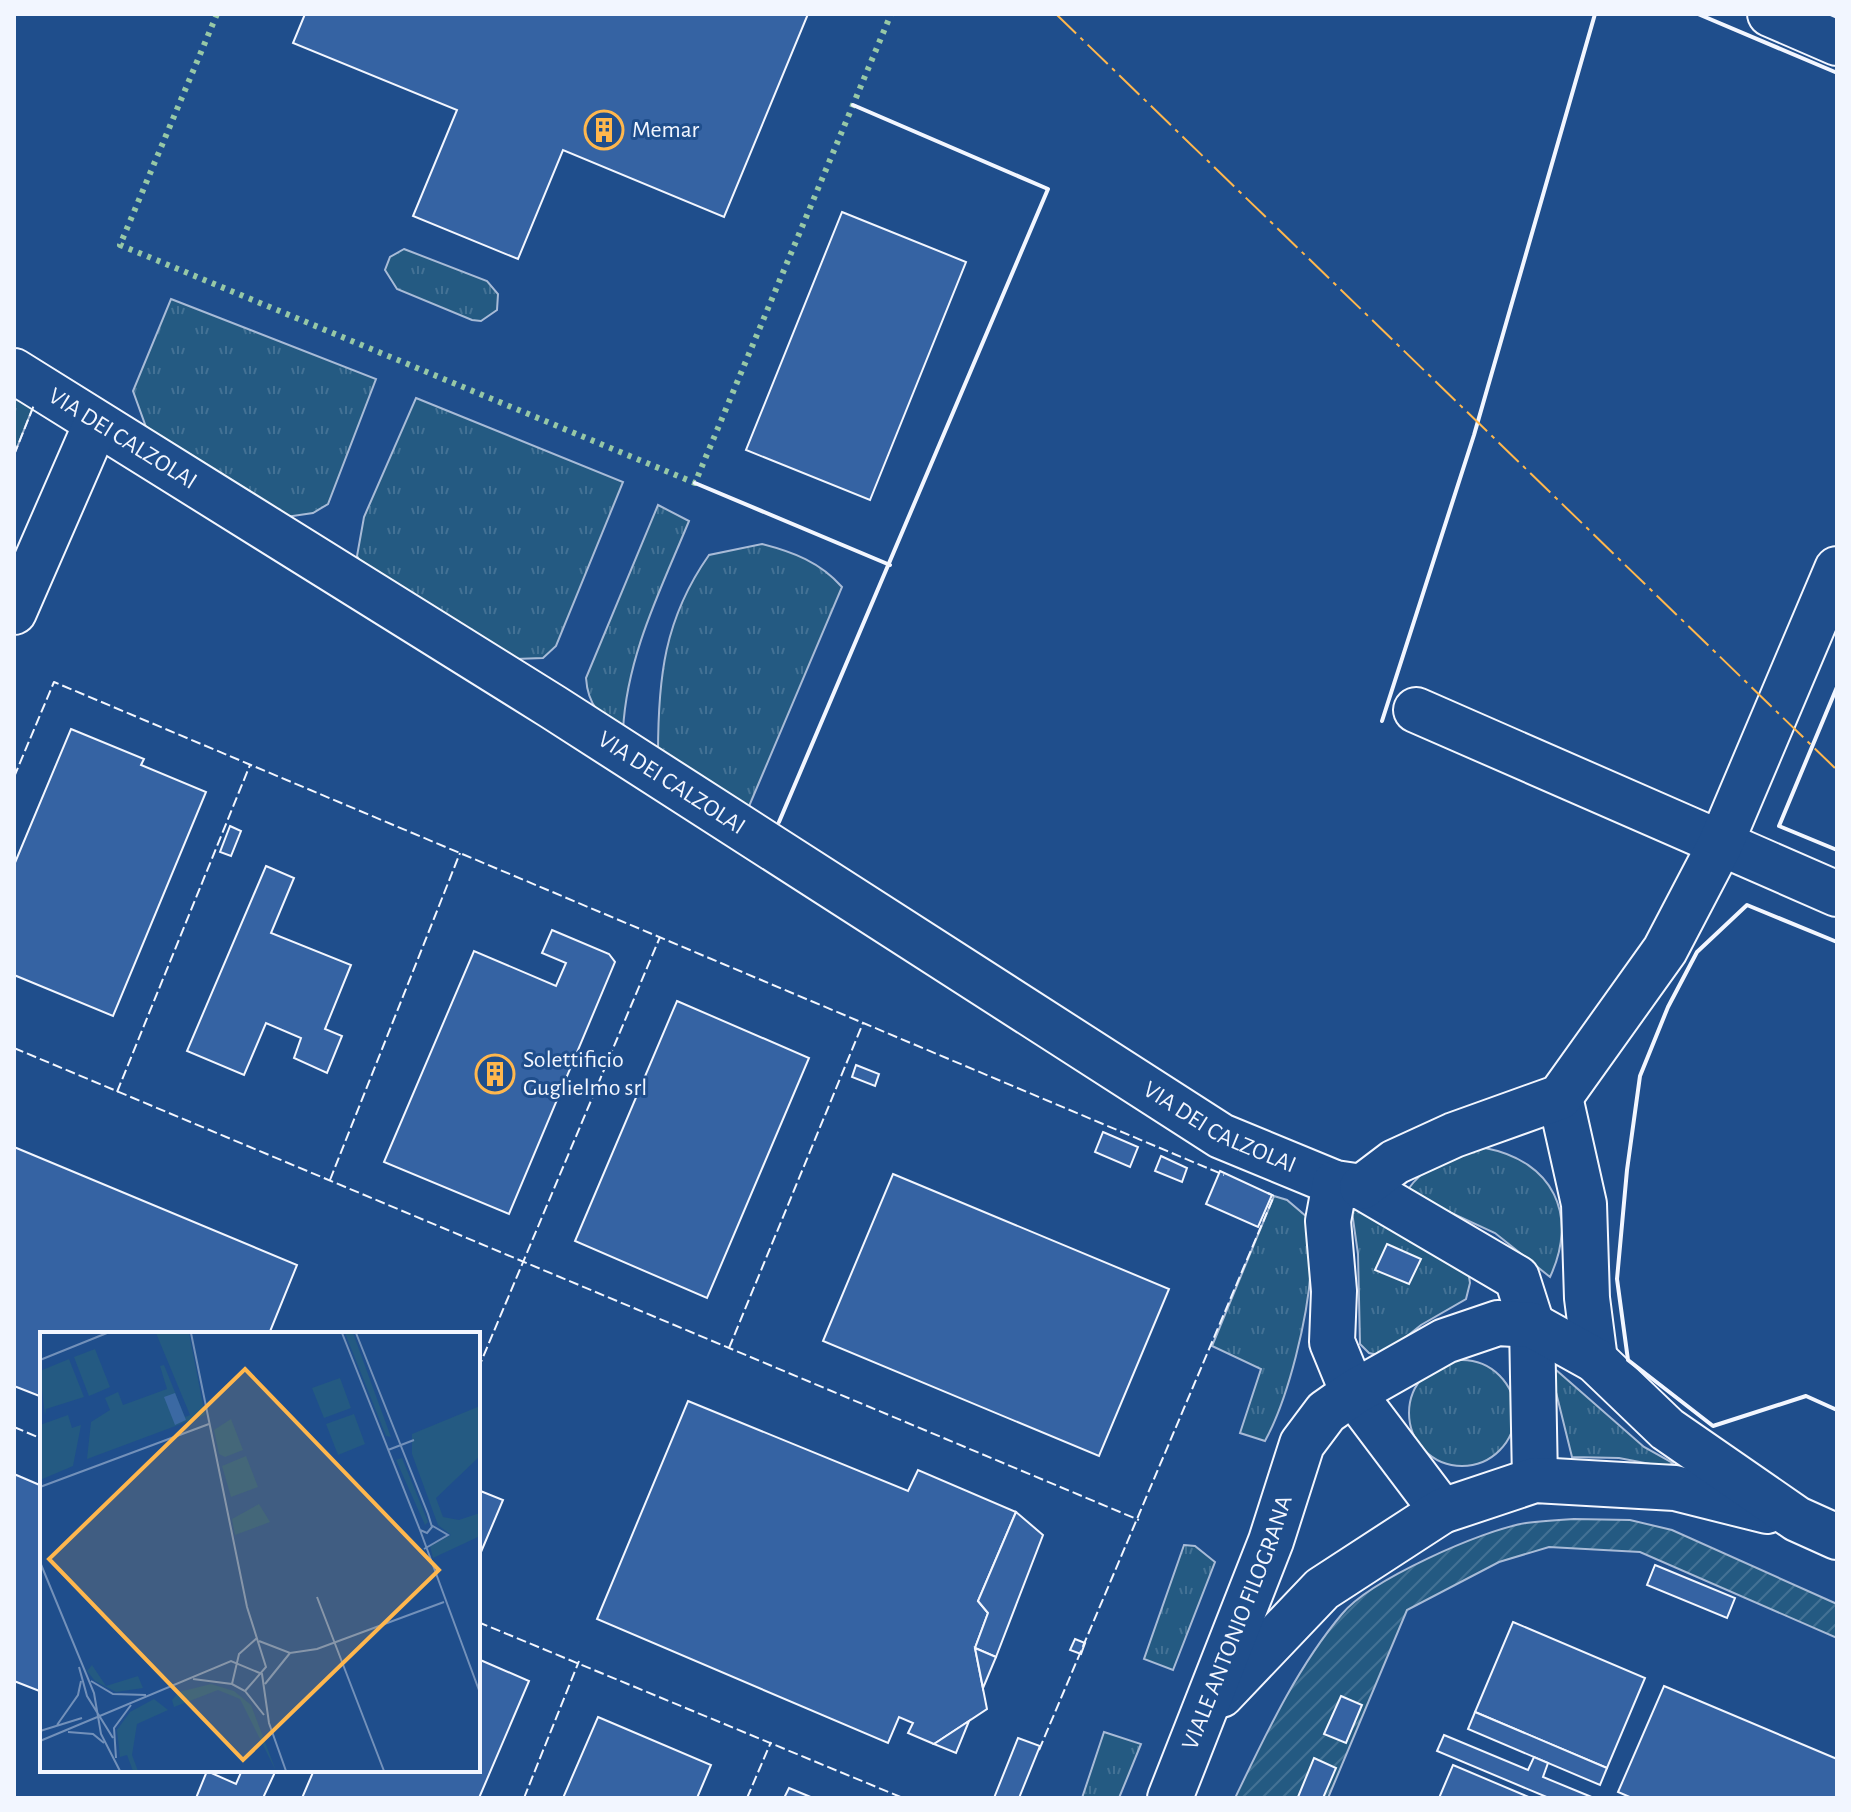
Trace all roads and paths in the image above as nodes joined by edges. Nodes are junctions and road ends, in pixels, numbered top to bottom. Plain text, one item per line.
1 (1770, 14) edge
2 (1837, 43) edge
3 (14, 371) edge
4 (96, 424) junction
5 (1837, 569) edge
6 (14, 612) edge
7 (1416, 710) dead end
8 (1720, 845) junction
9 (1837, 894) edge
10 (1560, 1097) junction
11 (1349, 1185) junction
12 (1532, 1325) junction
13 (1595, 1360) junction
14 (1353, 1393) junction
15 (1535, 1480) junction
16 (1442, 1511) junction
17 (1797, 1519) junction
18 (1837, 1537) edge
19 (1205, 1712) junction
20 (1170, 1798) edge

1 - 2 street
3 - 4 street, VIA DEI CALZOLAI
4 - 6 street
4 - 11 street, VIA DEI CALZOLAI
5 - 8 street
7 - 8 street
8 - 9 street
8 - 10 street
10 - 11 street
10 - 13 street
11 - 12 street, VIA DEI CALZOLAI
11 - 14 street
12 - 13 street
12 - 14 street, VIALE ANTONIO FILOGRANA
12 - 15 street, VIA DEI CALZOLAI
13 - 17 street
14 - 16 street
14 - 19 street, VIALE ANTONIO FILOGRANA
15 - 16 street
15 - 17 street
16 - 19 street
17 - 18 street
19 - 20 street, VIALE ANTONIO FILOGRANA

